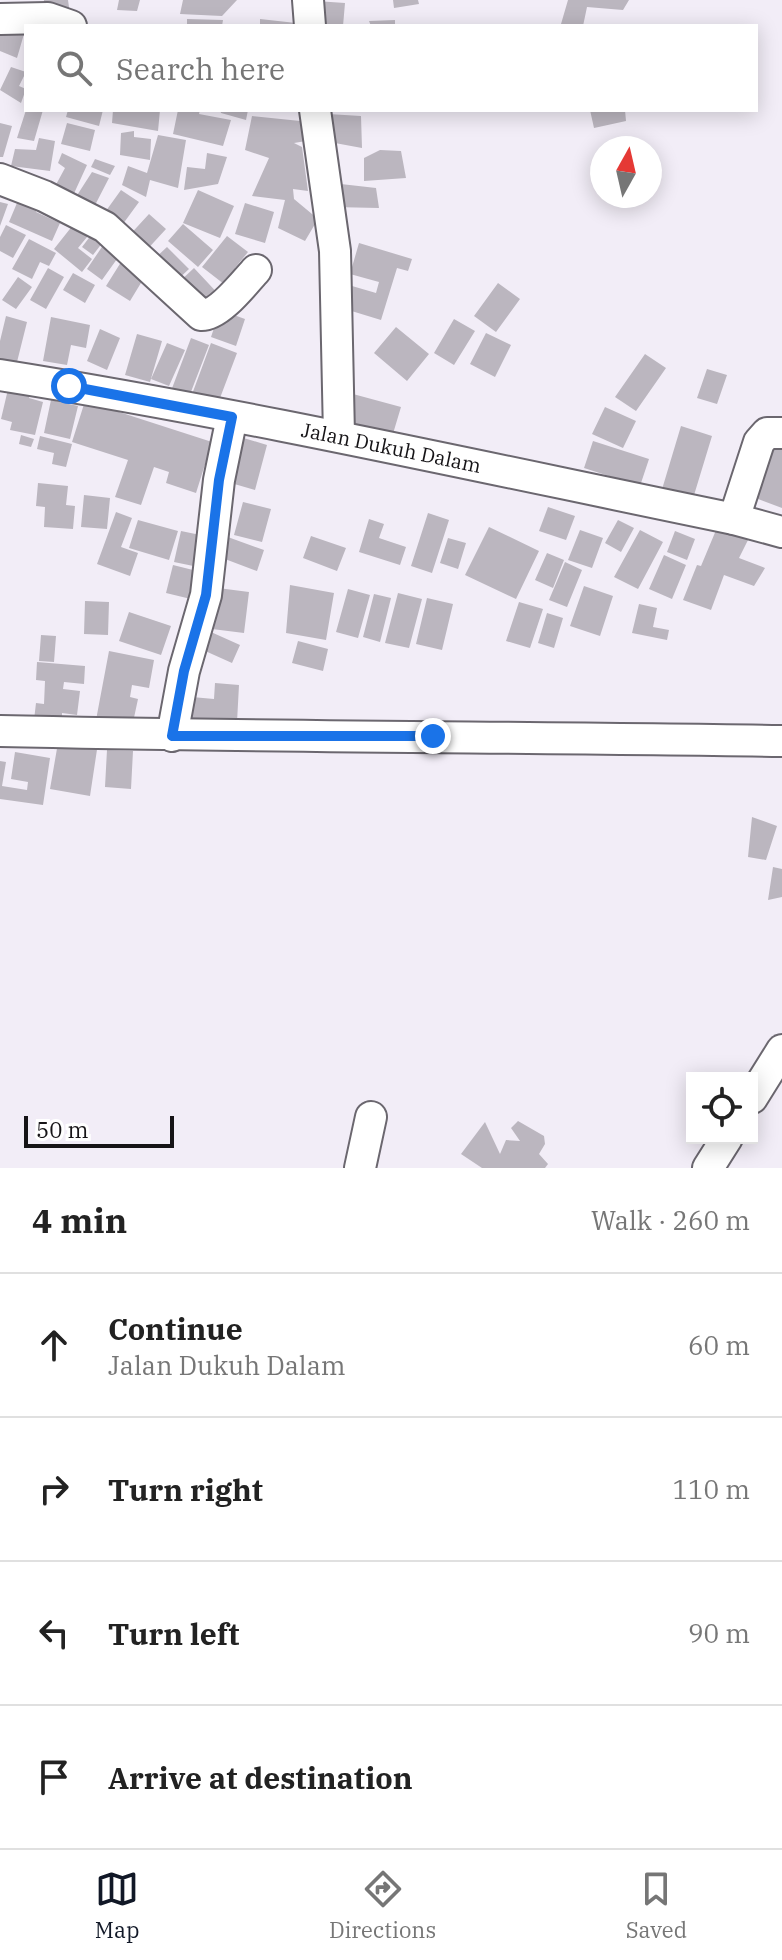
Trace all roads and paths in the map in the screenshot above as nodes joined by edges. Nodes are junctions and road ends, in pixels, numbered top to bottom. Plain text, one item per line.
1 (308, 0) edge
2 (0, 19) edge
3 (65, 24) edge
4 (310, 24) edge
5 (315, 112) edge
6 (0, 179) edge
7 (256, 270) dead end
8 (0, 375) edge
9 (232, 417) junction
10 (782, 433) edge
11 (339, 435) junction
12 (734, 519) junction
13 (782, 532) edge
14 (0, 731) edge
15 (172, 736) junction
16 (782, 741) edge
17 (782, 1050) edge
18 (758, 1088) edge
19 (371, 1117) dead end
20 (723, 1144) edge
21 (360, 1168) edge
22 (708, 1168) edge

1 - 4 street
2 - 3 street
5 - 11 street
6 - 7 street
8 - 9 street, Jalan Dukuh Dalam
9 - 11 street, Jalan Dukuh Dalam
9 - 15 street
10 - 12 street
11 - 12 street, Jalan Dukuh Dalam
12 - 13 street, Jalan Dukuh Dalam
14 - 15 street
15 - 16 street
17 - 18 street
19 - 21 street
20 - 22 street

